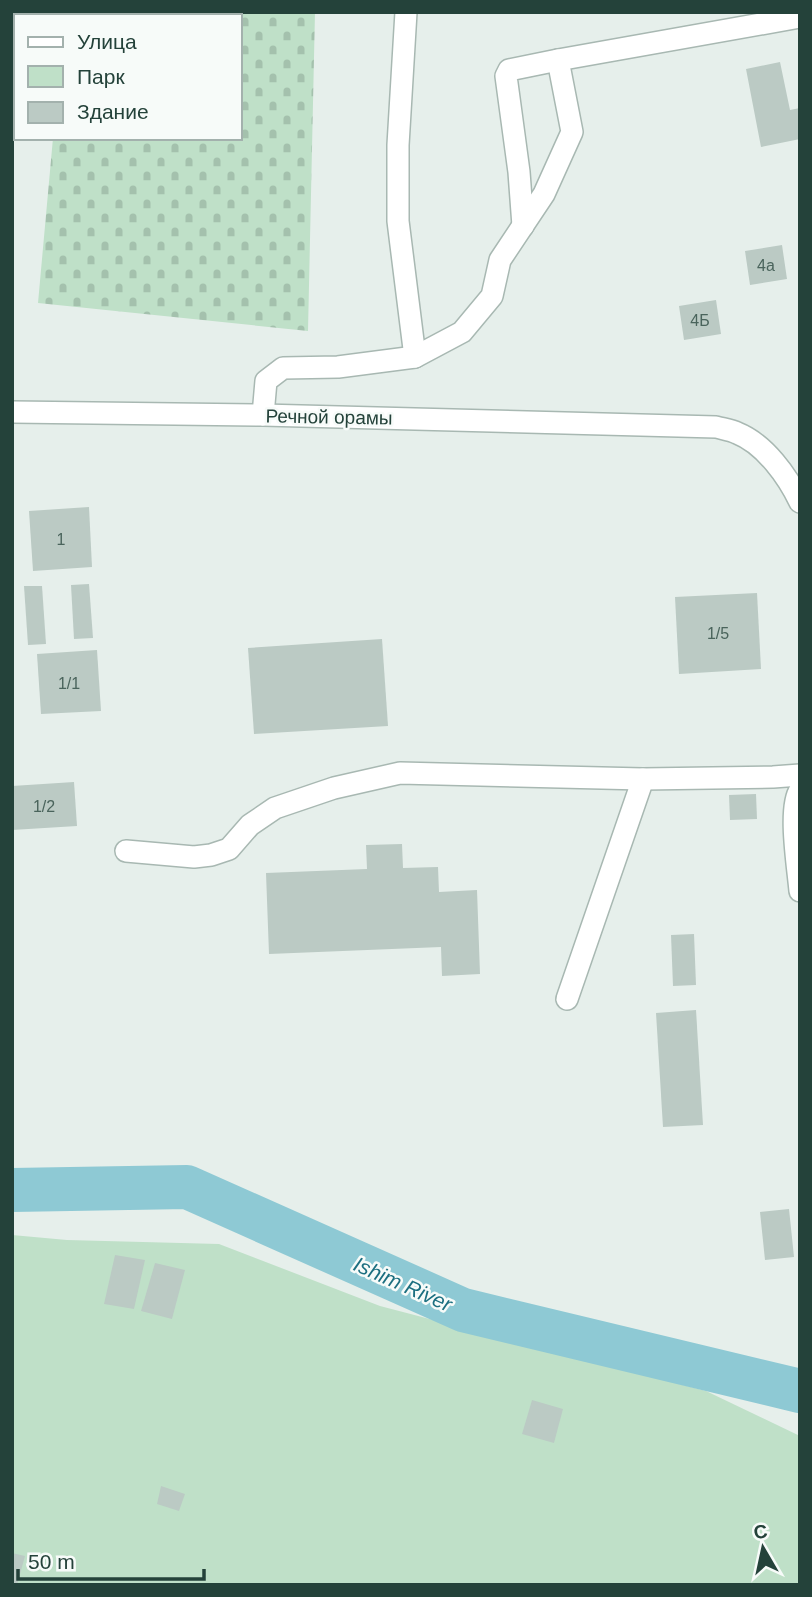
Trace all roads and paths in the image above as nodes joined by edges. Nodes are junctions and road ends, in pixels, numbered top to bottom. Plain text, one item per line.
1 (406, 12) edge
2 (800, 17) edge
3 (558, 60) junction
4 (523, 226) junction
5 (415, 357) junction
6 (12, 412) edge
7 (263, 415) junction
8 (800, 502) edge
9 (800, 775) edge
10 (643, 779) junction
11 (800, 790) edge
12 (125, 851) dead end
13 (800, 891) edge
14 (567, 999) dead end

1 - 5 street
2 - 3 street
3 - 4 street
3 - 4 street
4 - 5 street
5 - 7 street
6 - 7 street, Речной орамы
7 - 8 street, Речной орамы
9 - 10 street
10 - 12 street
10 - 14 street
11 - 13 street

